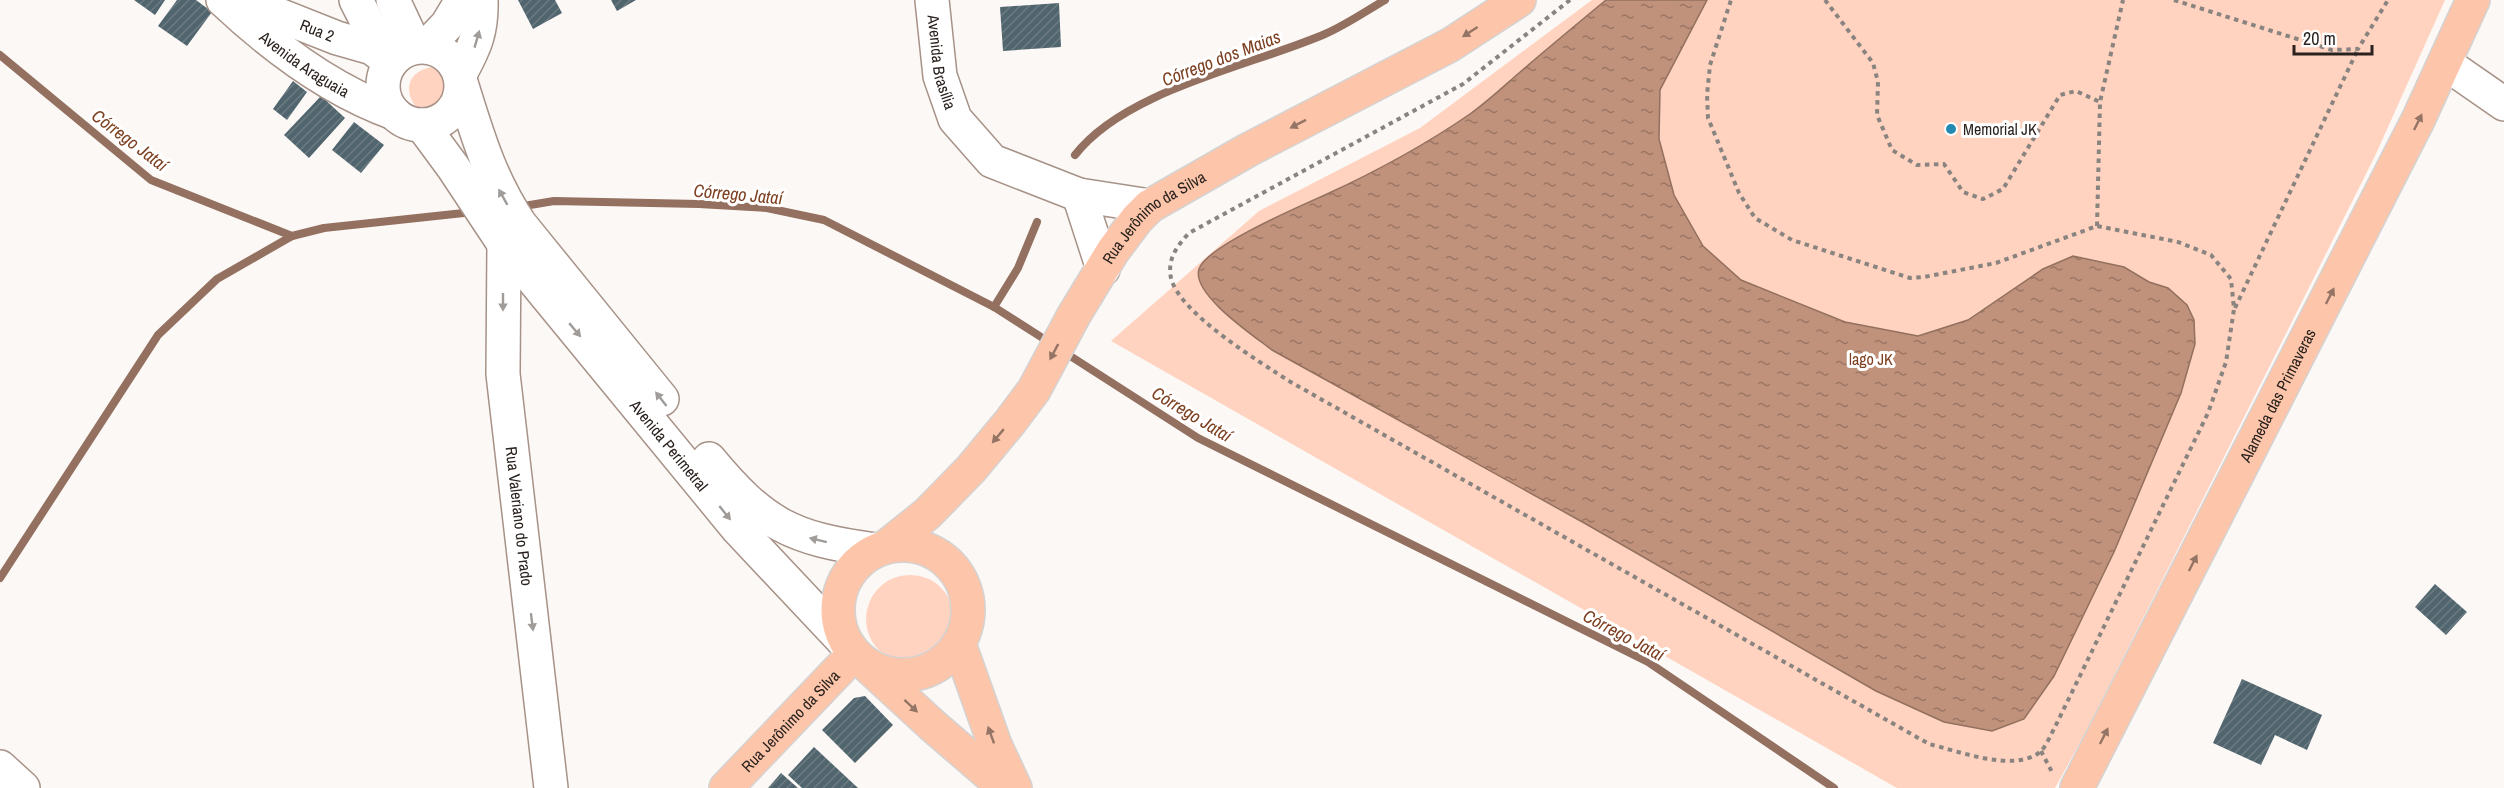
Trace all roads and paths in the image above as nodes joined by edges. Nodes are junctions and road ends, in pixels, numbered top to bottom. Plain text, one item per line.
1 (223, 0) edge
2 (241, 0) edge
3 (356, 0) edge
4 (393, 0) edge
5 (462, 0) edge
6 (481, 0) edge
7 (932, 0) edge
8 (1519, 0) edge
9 (1570, 0) edge
10 (1731, 0) edge
11 (1825, 0) edge
12 (2123, 0) edge
13 (2174, 0) edge
14 (2388, 0) edge
15 (2473, 0) edge
16 (276, 8) edge
17 (2358, 49) junction
18 (406, 54) junction
19 (2445, 63) junction
20 (461, 80) junction
21 (2100, 102) junction
22 (2504, 104) edge
23 (408, 119) junction
24 (1079, 195) junction
25 (1150, 206) junction
26 (2097, 226) junction
27 (513, 241) junction
28 (1103, 269) junction
29 (2234, 309) junction
30 (615, 359) junction
31 (882, 548) junction
32 (958, 644) junction
33 (857, 656) junction
34 (0, 767) edge
35 (22, 788) edge
36 (551, 788) edge
37 (726, 788) edge
38 (1005, 788) edge
39 (1015, 788) edge
40 (2077, 788) edge

1 - 23 street, Avenida Araguaia
2 - 16 street, Rua 2
3 - 18 street
4 - 18 street
5 - 18 street
20 -> 6 street
7 - 24 street, Avenida Brasília
8 -> 25 main road, Rua Jerônimo da Silva
9 - 29 path
10 - 26 path
11 - 21 path
12 - 21 path
13 - 17 path
14 - 17 path
15 - 19 main road, Alameda das Primaveras
16 - 18 street, Rua 2
17 - 29 path
18 - 20 street
18 - 23 street
19 - 22 street
40 -> 19 main road, Alameda das Primaveras
20 - 23 street
27 -> 20 street
21 - 26 path
23 - 27 street
24 - 25 street, Avenida Brasília
24 - 28 street
25 - 28 main road, Rua Jerônimo da Silva
26 - 29 path
27 - 30 street, Avenida Perimetral
27 -> 36 street, Rua Valeriano do Prado
28 -> 31 main road, Rua Jerônimo da Silva
31 -> 30 street, Avenida Perimetral
30 -> 33 street, Avenida Perimetral
31 - 32 main road
31 - 33 main road
32 - 33 main road
39 -> 32 main road
33 - 37 main road, Rua Jerônimo da Silva
33 -> 38 main road, Avenida Perimetral
34 - 35 street

